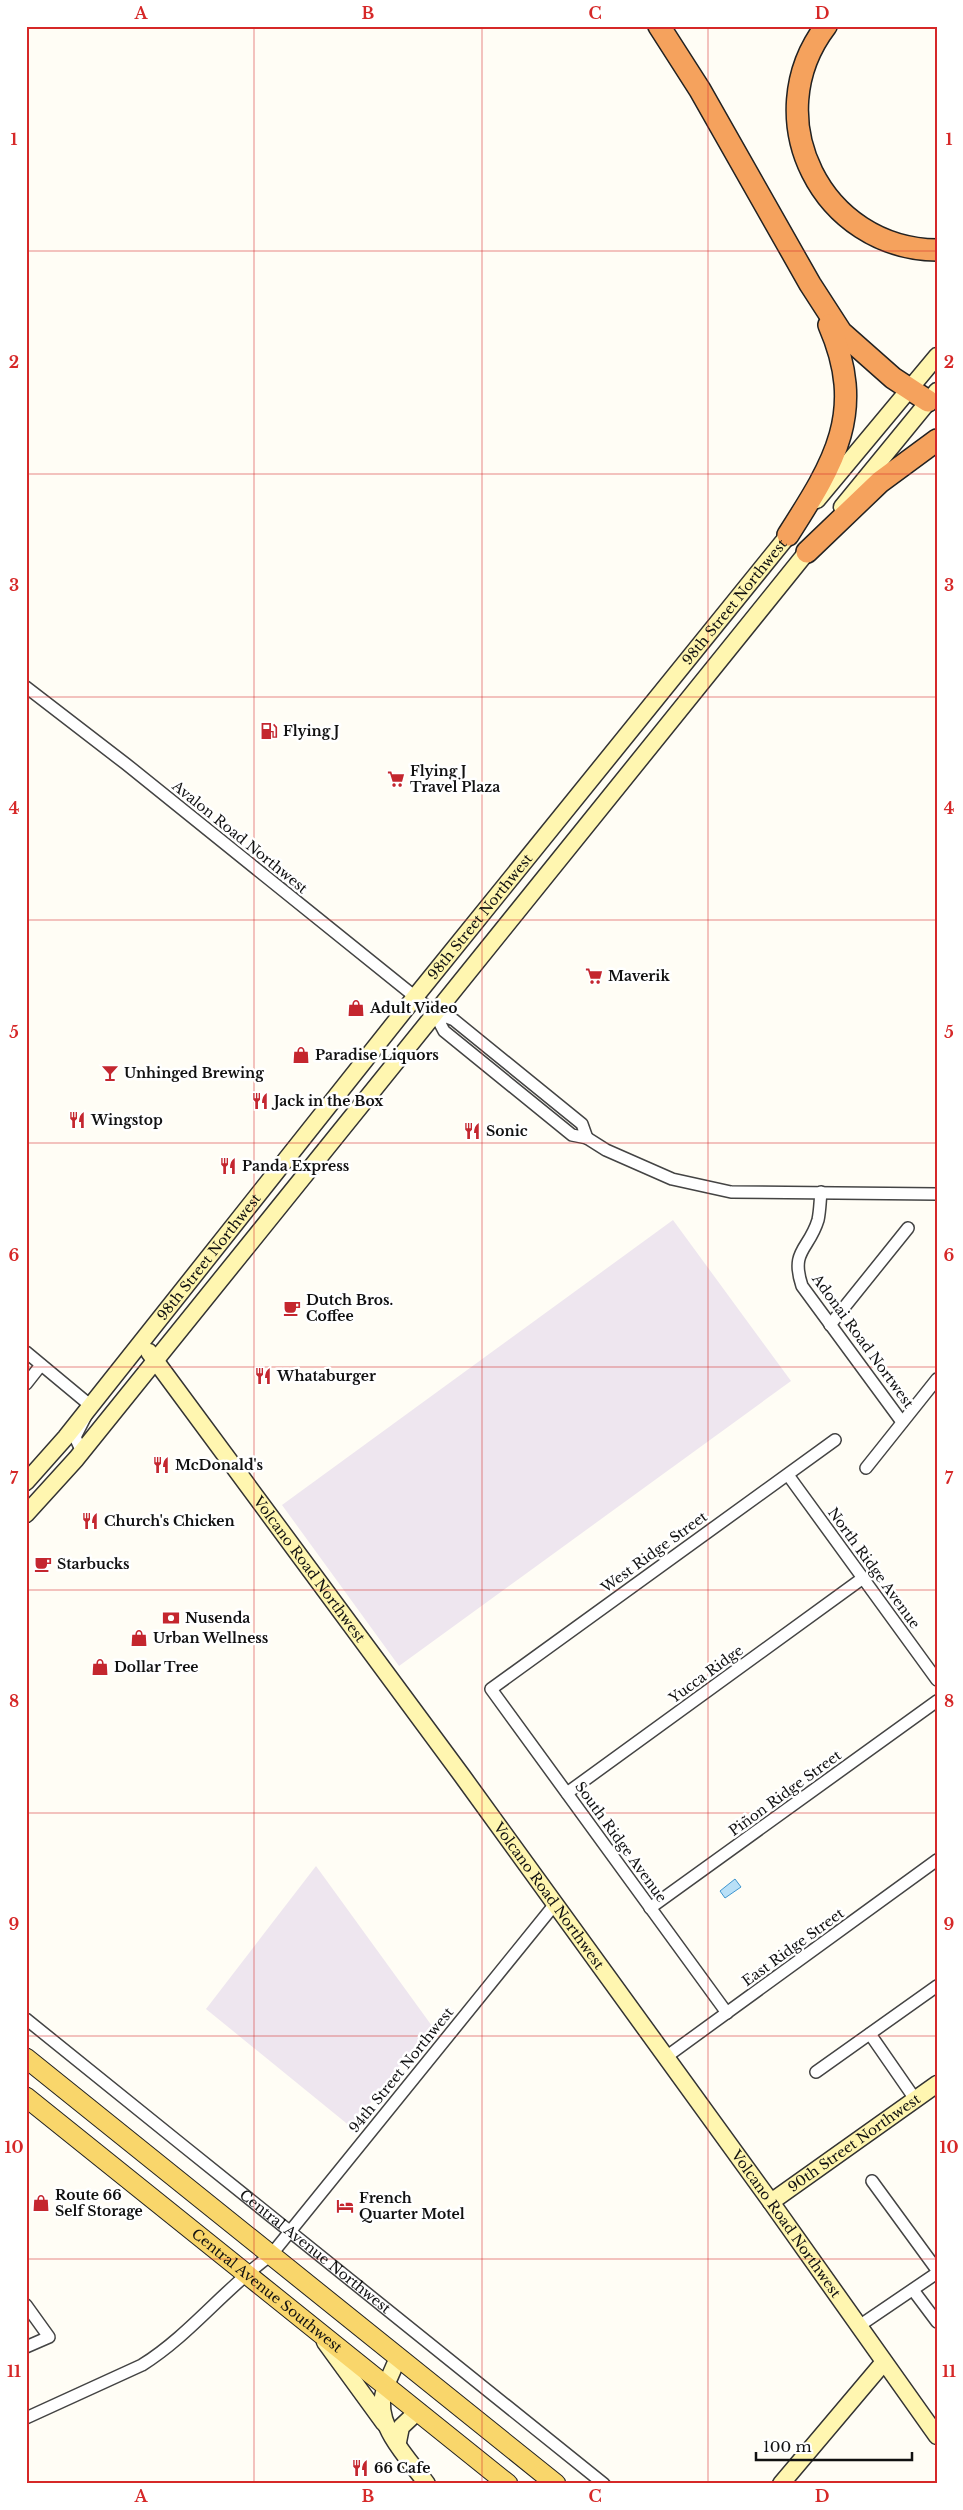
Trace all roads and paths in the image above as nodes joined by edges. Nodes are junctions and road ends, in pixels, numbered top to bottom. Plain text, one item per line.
1 (659, 26) edge
2 (826, 26) edge
3 (937, 250) edge
4 (810, 284) junction
5 (937, 356) edge
6 (910, 390) junction
7 (932, 396) edge
8 (937, 440) edge
9 (788, 535) junction
10 (807, 552) junction
11 (26, 687) edge
12 (415, 997) junction
13 (434, 1012) junction
14 (821, 1192) junction
15 (937, 1194) edge
16 (908, 1228) dead end
17 (188, 1281) junction
18 (830, 1324) junction
19 (26, 1352) edge
20 (156, 1360) junction
21 (41, 1365) junction
22 (119, 1371) junction
23 (937, 1379) edge
24 (26, 1384) edge
25 (91, 1406) junction
26 (902, 1422) junction
27 (835, 1440) dead end
28 (79, 1445) junction
29 (866, 1468) dead end
30 (788, 1475) junction
31 (26, 1482) edge
32 (26, 1514) edge
33 (863, 1578) junction
34 (937, 1680) edge
35 (491, 1689) joint
36 (937, 1701) edge
37 (566, 1793) junction
38 (937, 1860) edge
39 (555, 1904) junction
40 (650, 1908) junction
41 (937, 1986) edge
42 (727, 2013) junction
43 (26, 2019) edge
44 (870, 2034) junction
45 (666, 2057) junction
46 (26, 2058) edge
47 (816, 2072) dead end
48 (937, 2084) edge
49 (26, 2097) edge
50 (915, 2099) junction
51 (872, 2181) dead end
52 (771, 2202) junction
53 (289, 2232) junction
54 (271, 2255) junction
55 (937, 2272) edge
56 (246, 2273) junction
57 (913, 2290) junction
58 (26, 2305) edge
59 (937, 2322) edge
60 (860, 2326) junction
61 (317, 2331) junction
62 (26, 2347) edge
63 (398, 2358) junction
64 (884, 2362) junction
65 (386, 2386) junction
66 (418, 2411) junction
67 (26, 2418) edge
68 (935, 2431) edge
69 (394, 2438) junction
70 (427, 2484) edge
71 (508, 2484) edge
72 (556, 2484) edge
73 (604, 2484) edge
74 (782, 2484) edge

1 - 4 highway
2 - 3 highway
4 - 6 highway
4 - 9 highway
5 - 6 main road, 98th Street Northwest
6 - 7 highway
6 - 9 main road, 98th Street Northwest
7 - 10 main road, 98th Street Northwest
8 - 10 highway
9 - 12 main road, 98th Street Northwest
10 - 13 main road, 98th Street Northwest
11 - 12 street, Avalon Road Northwest
12 - 13 street, Avalon Road Northwest
12 - 17 main road, 98th Street Northwest
13 - 14 street
13 - 20 main road, 98th Street Northwest
14 - 15 street
14 - 18 street, Adonai Road Nortwest
16 - 18 street
17 - 20 main road
17 - 22 main road, 98th Street Northwest
18 - 26 street, Adonai Road Nortwest
19 - 21 street
20 - 28 main road, 98th Street Northwest
20 - 39 main road, Volcano Road Northwest
21 - 24 street
21 - 25 street
22 - 25 main road, 98th Street Northwest
22 - 28 main road
23 - 26 street
25 - 28 street
25 - 31 main road, 98th Street Northwest
26 - 29 street
27 - 30 street, West Ridge Street
28 - 32 main road, 98th Street Northwest
30 - 33 street, North Ridge Avenue
30 - 35 street, West Ridge Street
33 - 34 street, North Ridge Avenue
33 - 37 street, Yucca Ridge
35 - 37 street, South Ridge Avenue
36 - 40 street, Piñon Ridge Street
37 - 40 street, South Ridge Avenue
38 - 42 street, East Ridge Street
39 - 45 main road, Volcano Road Northwest
39 - 53 street, 94th Street Northwest
40 - 42 street, South Ridge Avenue
41 - 44 street
42 - 45 street, East Ridge Street
43 - 53 street, Central Avenue Northwest
44 - 47 street
44 - 50 street
45 - 52 main road, Volcano Road Northwest
46 - 54 main road, Central Avenue Northwest
48 - 50 main road, 90th Street Northwest
49 - 56 main road, Central Avenue Southwest
50 - 52 main road, 90th Street Northwest
51 - 55 street
52 - 60 main road, Volcano Road Northwest
53 - 54 street, 94th Street Northwest
53 - 73 street, Central Avenue Northwest
54 - 56 street, 94th Street Northwest
54 - 63 main road, Central Avenue Northwest
55 - 57 street
56 - 61 main road, Central Avenue Southwest
56 - 67 street, 94th Street Northwest
57 - 59 street
57 - 60 street
58 - 62 street
60 - 64 main road, Volcano Road Northwest
61 - 65 main road, Central Avenue Southwest
61 - 69 main road
63 - 65 main road
63 - 72 main road, Central Avenue Northwest
64 - 68 main road, Volcano Road Northwest
64 - 74 main road
65 - 66 main road, Central Avenue Southwest
65 - 69 main road
66 - 69 main road
66 - 71 main road, Central Avenue Southwest
69 - 70 main road

